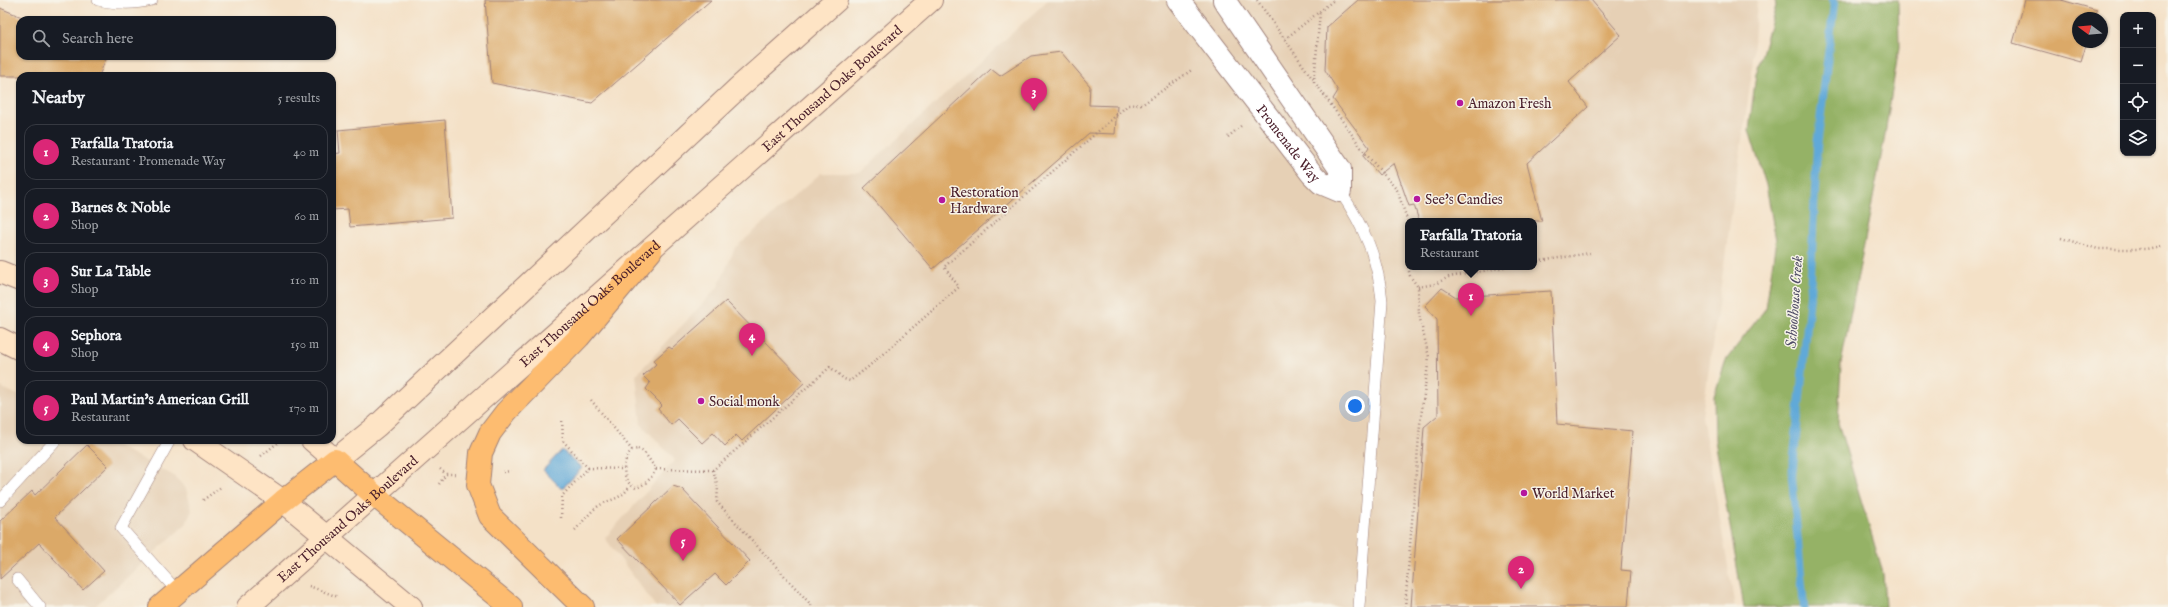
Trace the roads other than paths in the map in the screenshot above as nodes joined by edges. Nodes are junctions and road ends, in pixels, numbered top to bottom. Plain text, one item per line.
1 (98, 0) edge
2 (152, 0) edge
3 (837, 0) edge
4 (932, 0) edge
5 (1178, 0) edge
6 (1224, 0) edge
7 (1340, 191) junction
8 (651, 250) junction
9 (0, 272) edge
10 (16, 278) edge
11 (0, 339) edge
12 (16, 347) edge
13 (52, 444) edge
14 (168, 444) edge
15 (201, 444) edge
16 (317, 444) edge
17 (335, 460) junction
18 (373, 494) junction
19 (0, 501) edge
20 (283, 501) junction
21 (327, 535) junction
22 (17, 579) dead end
23 (177, 591) junction
24 (40, 607) edge
25 (160, 607) edge
26 (248, 607) edge
27 (411, 607) edge
28 (510, 607) edge
29 (584, 607) edge
30 (1359, 607) edge

1 - 2 lane
3 - 17 main road
4 - 8 main road, East Thousand Oaks Boulevard
5 - 7 street, Promenade Way
6 - 7 street, Promenade Way
7 - 30 lane
8 - 18 main road, East Thousand Oaks Boulevard
8 - 29 main road
9 - 10 main road
11 - 12 main road
13 - 19 lane
14 - 23 lane
15 - 20 main road
16 - 17 main road
17 - 18 main road
17 - 20 main road
18 - 21 main road, East Thousand Oaks Boulevard
18 - 28 main road
20 - 21 main road
20 - 23 main road
21 - 26 main road, East Thousand Oaks Boulevard
21 - 27 main road
22 - 24 lane
23 - 25 main road

